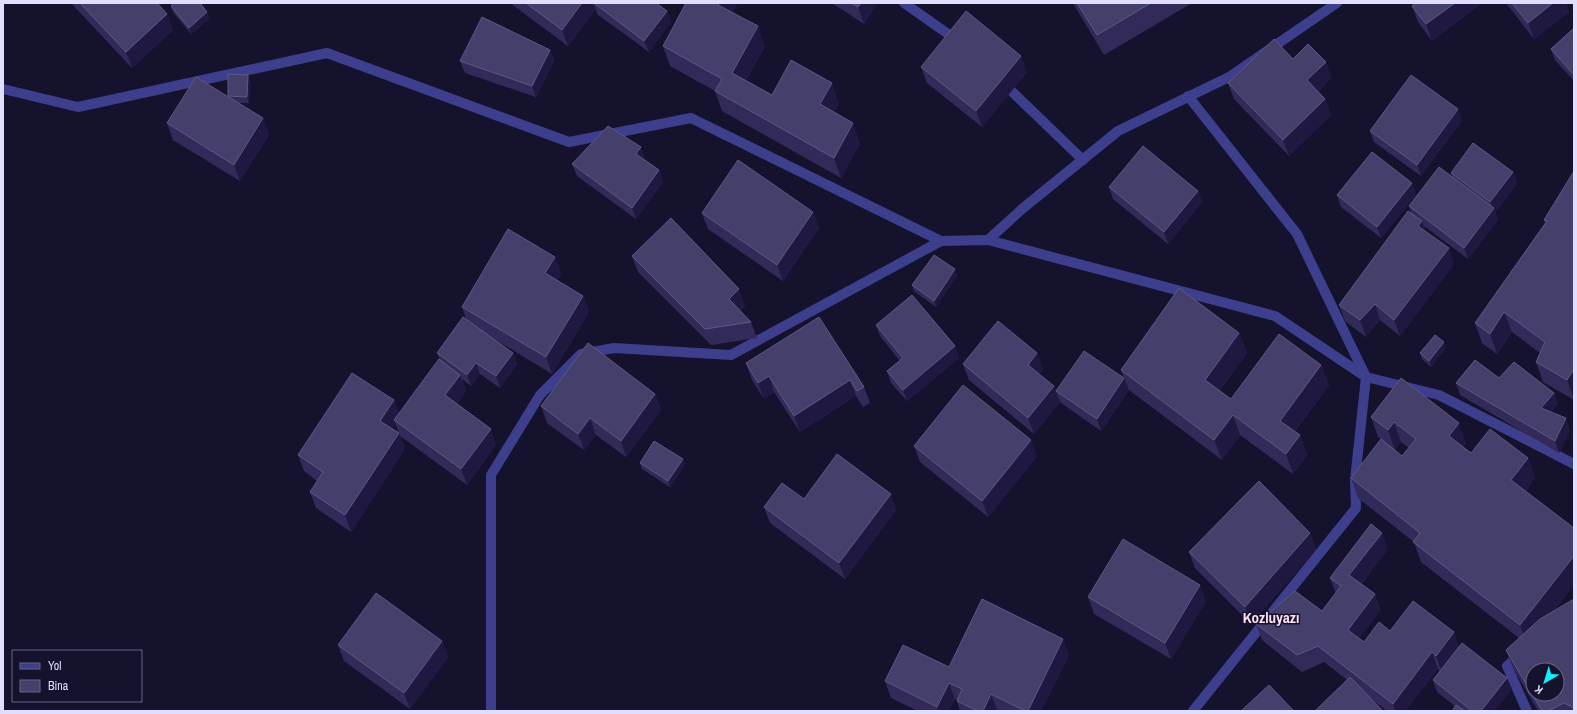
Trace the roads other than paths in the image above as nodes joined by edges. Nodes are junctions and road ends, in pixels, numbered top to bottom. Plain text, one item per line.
1 (904, 3) edge
2 (1337, 3) edge
3 (966, 47) edge
4 (994, 74) edge
5 (3, 89) edge
6 (1188, 96) junction
7 (1083, 160) junction
8 (988, 240) junction
9 (941, 241) junction
10 (1366, 377) junction
11 (1574, 464) edge
12 (1529, 647) edge
13 (491, 711) edge
14 (1192, 711) edge
15 (1527, 711) edge

1 - 3 street
2 - 6 street
4 - 7 street
5 - 9 street
6 - 7 street
6 - 10 street
7 - 8 street
8 - 9 street
8 - 10 street
9 - 13 street
10 - 11 street
10 - 14 street
12 - 15 street

